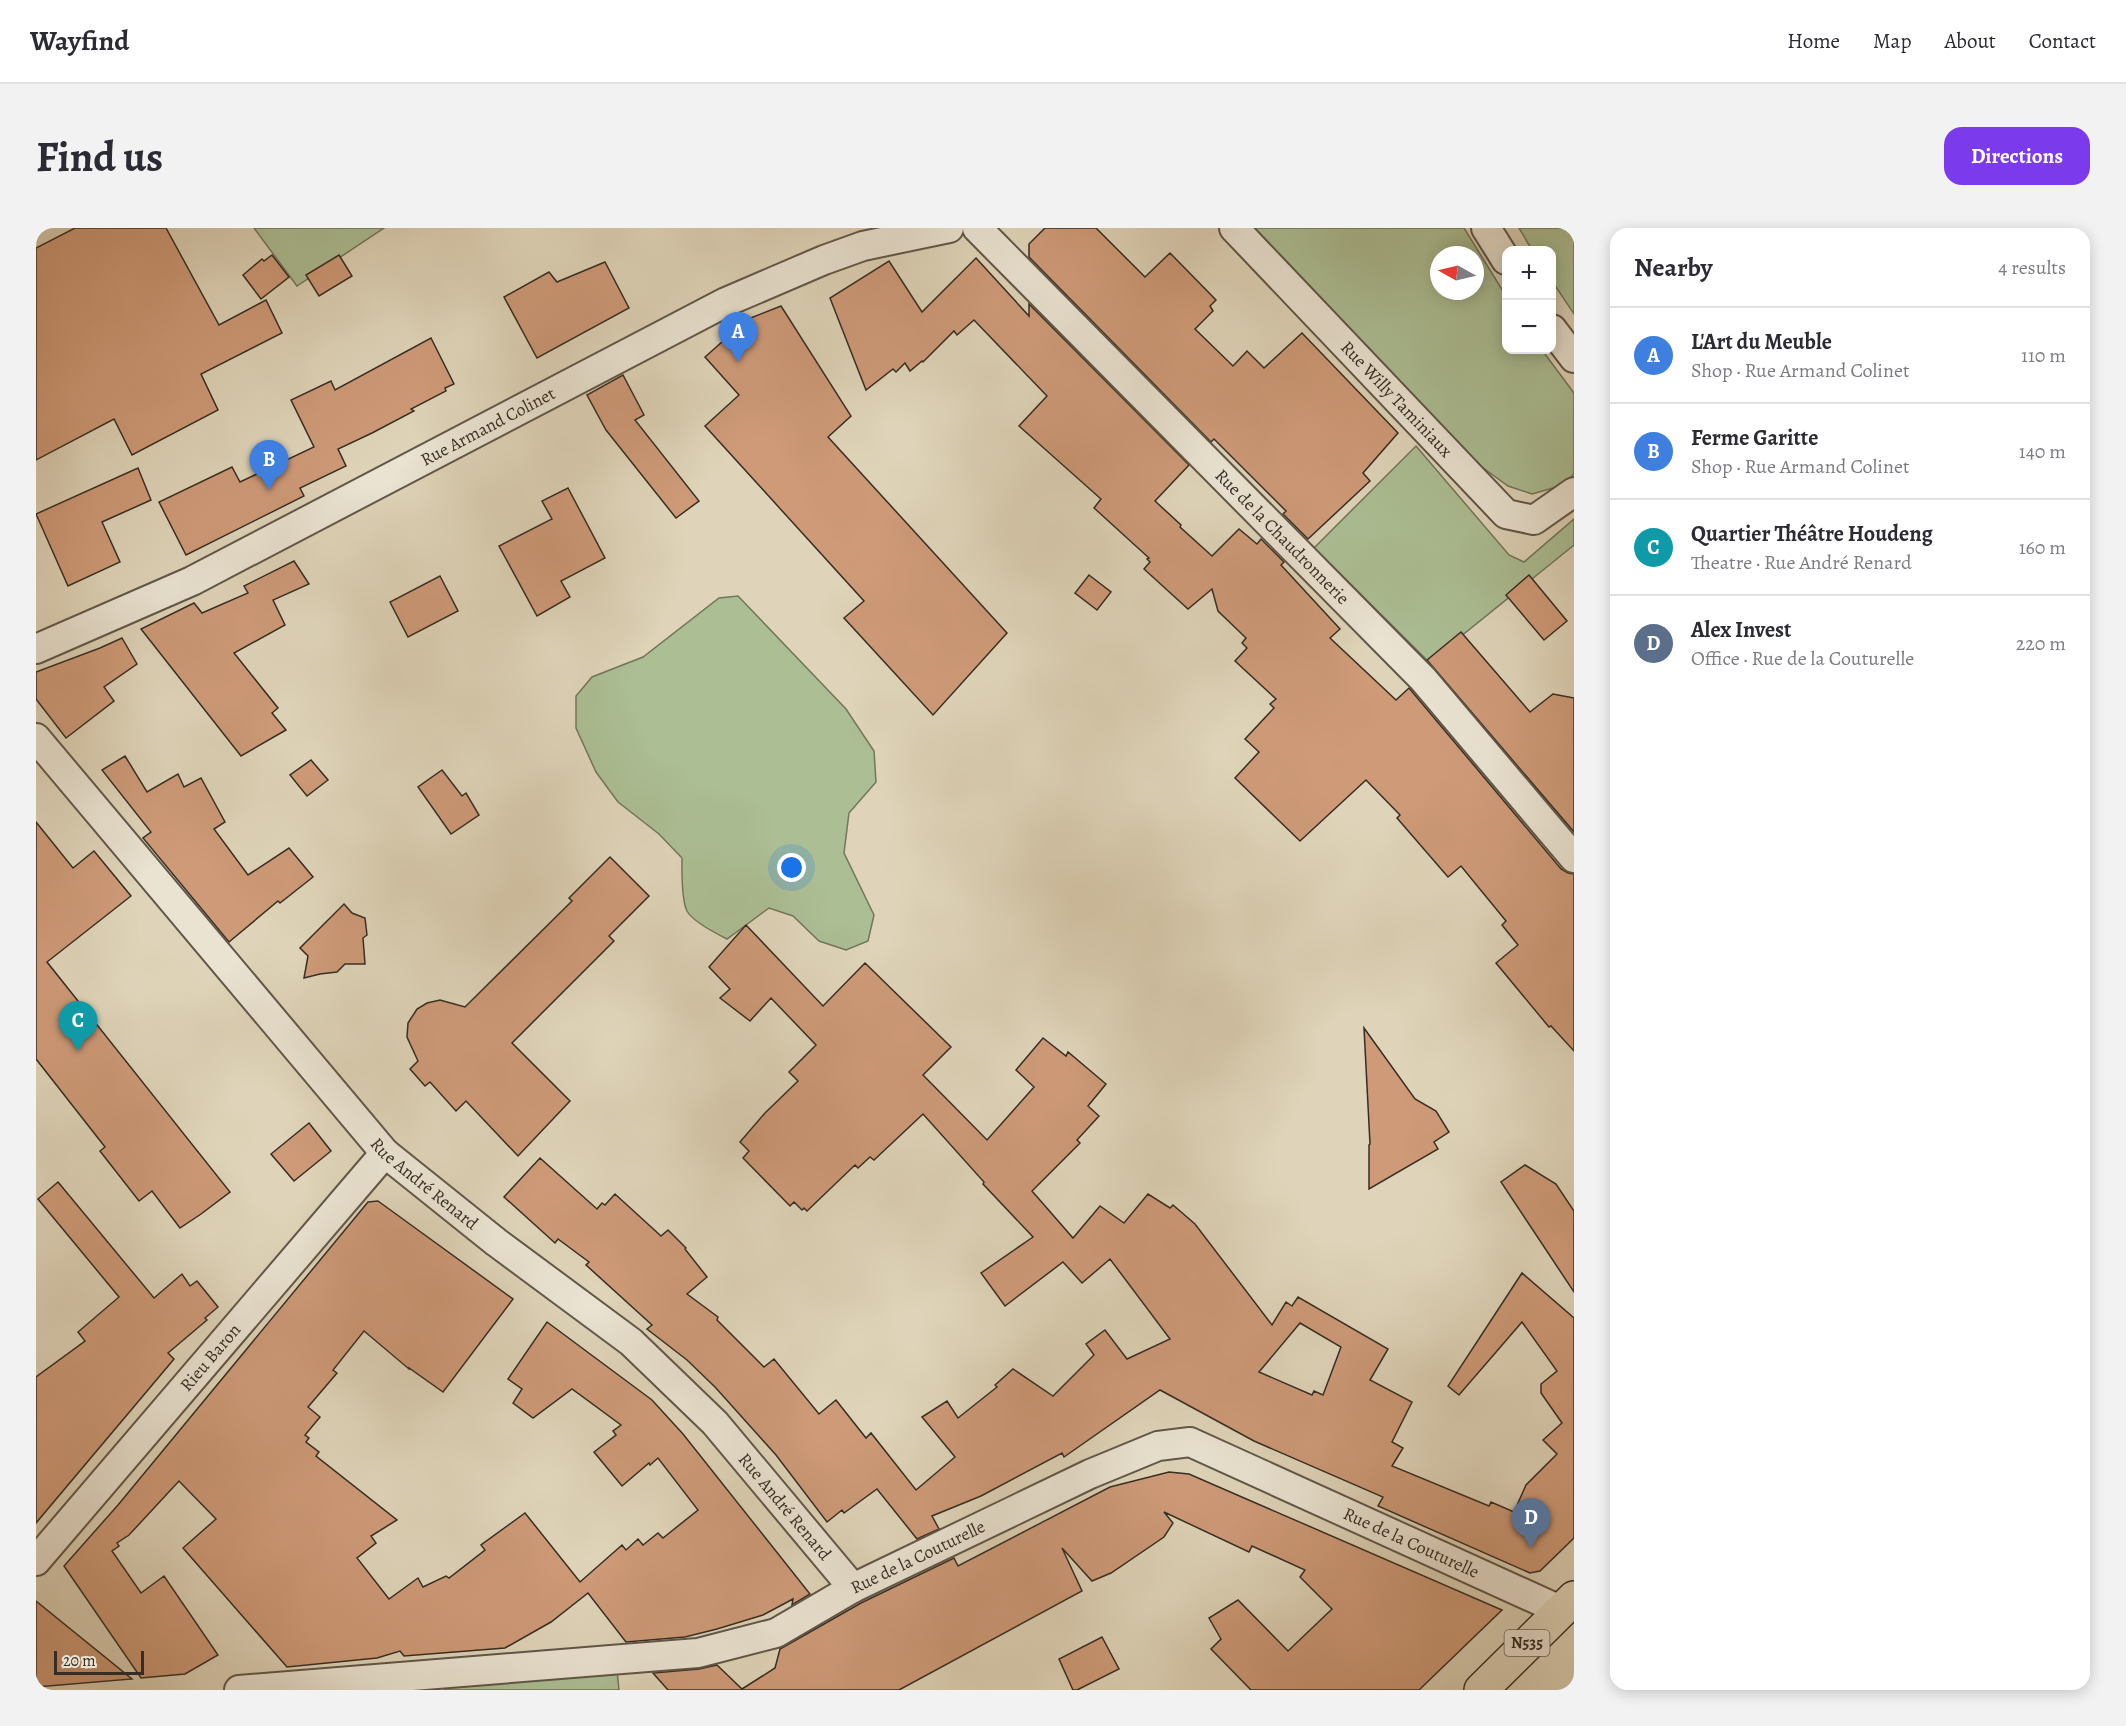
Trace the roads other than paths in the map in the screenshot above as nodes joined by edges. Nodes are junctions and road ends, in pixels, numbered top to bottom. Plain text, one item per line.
1 (949, 228) edge
2 (977, 228) edge
3 (1234, 228) edge
4 (1486, 228) edge
5 (1502, 254) edge
6 (1556, 335) edge
7 (1574, 358) edge
8 (1574, 492) edge
9 (36, 649) edge
10 (36, 738) edge
11 (1574, 858) edge
12 (385, 1153) junction
13 (36, 1561) edge
14 (853, 1588) junction
15 (1567, 1604) edge
16 (239, 1690) edge
17 (1481, 1690) edge

1 - 9 street, Rue Armand Colinet
2 - 11 street, Rue de la Chaudronnerie
3 - 8 street, Rue Willy Taminiaux
4 - 5 street
6 - 7 street
10 - 12 street, Rue André Renard
12 - 13 street, Rieu Baron
12 - 14 street, Rue André Renard
14 - 15 street, Rue de la Couturelle
14 - 16 street, Rue de la Couturelle
15 - 17 main road, N535

